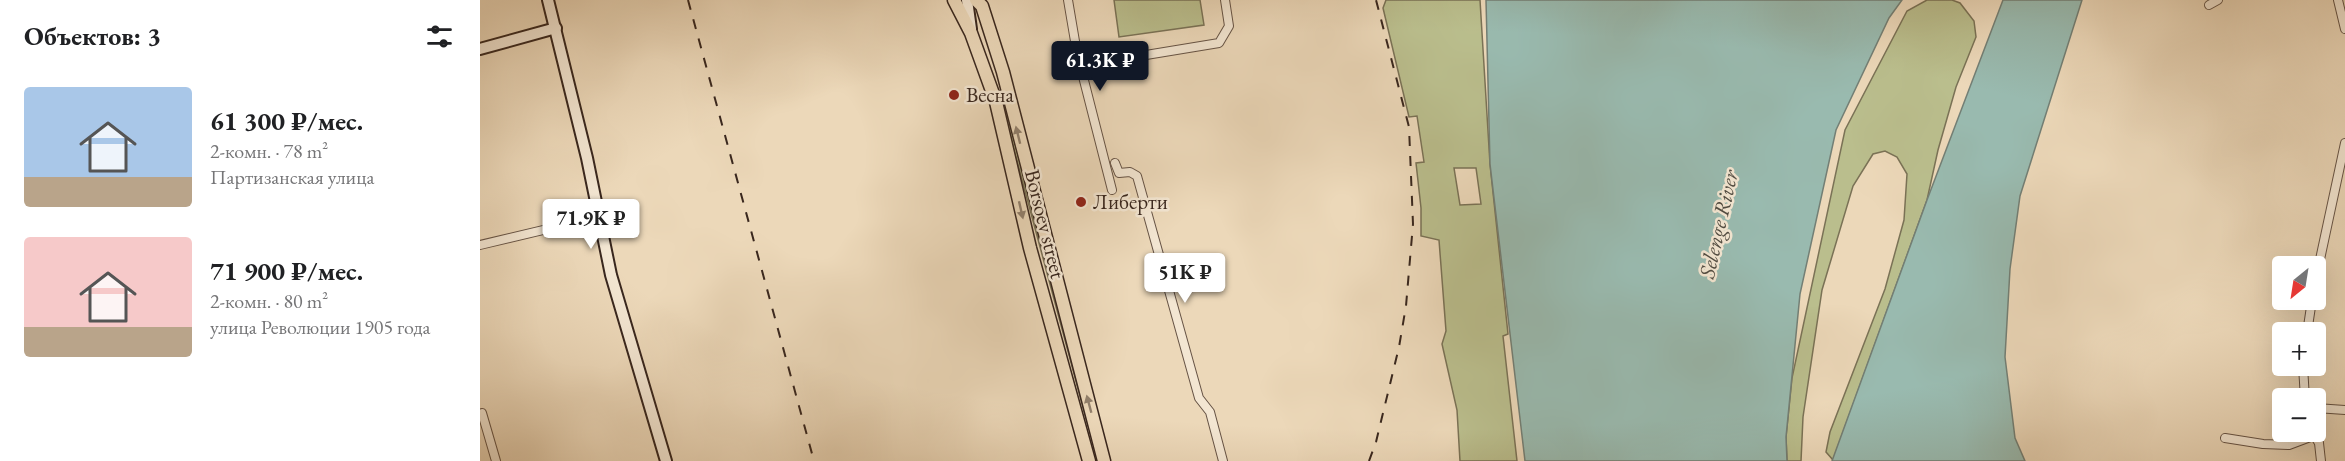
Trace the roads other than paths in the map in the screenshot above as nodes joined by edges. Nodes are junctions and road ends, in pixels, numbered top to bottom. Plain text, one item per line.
1 (548, 0) edge
2 (954, 0) edge
3 (1068, 0) edge
4 (1225, 0) edge
5 (2218, 0) edge
6 (2338, 0) edge
7 (973, 1) edge
8 (2209, 5) dead end
9 (556, 28) junction
10 (2345, 29) edge
11 (971, 33) junction
12 (480, 49) edge
13 (1140, 56) dead end
14 (1009, 98) junction
15 (996, 102) junction
16 (2345, 143) edge
17 (1115, 163) dead end
18 (1112, 190) dead end
19 (598, 218) junction
20 (480, 245) edge
21 (2321, 256) edge
22 (2326, 409) edge
23 (2345, 410) edge
24 (482, 413) dead end
25 (2225, 438) dead end
26 (2297, 442) edge
27 (2318, 442) edge
28 (496, 461) edge
29 (666, 461) edge
30 (1089, 461) edge
31 (1104, 461) edge
32 (1223, 461) edge
33 (2321, 461) edge

1 - 9 main road
2 - 11 main road, Borsoev street
3 - 18 street
4 - 13 street
5 - 8 street
6 - 10 street
7 - 11 main road
7 - 14 main road, Borsoev street
9 - 12 main road
9 - 19 main road
11 - 15 main road, Borsoev street
14 - 15 main road
31 -> 14 main road, Borsoev street
15 -> 30 main road, Borsoev street
16 - 21 street
17 - 32 street
19 - 20 street
19 - 29 main road
22 - 23 street
24 - 28 street
25 - 26 street
27 - 33 street

